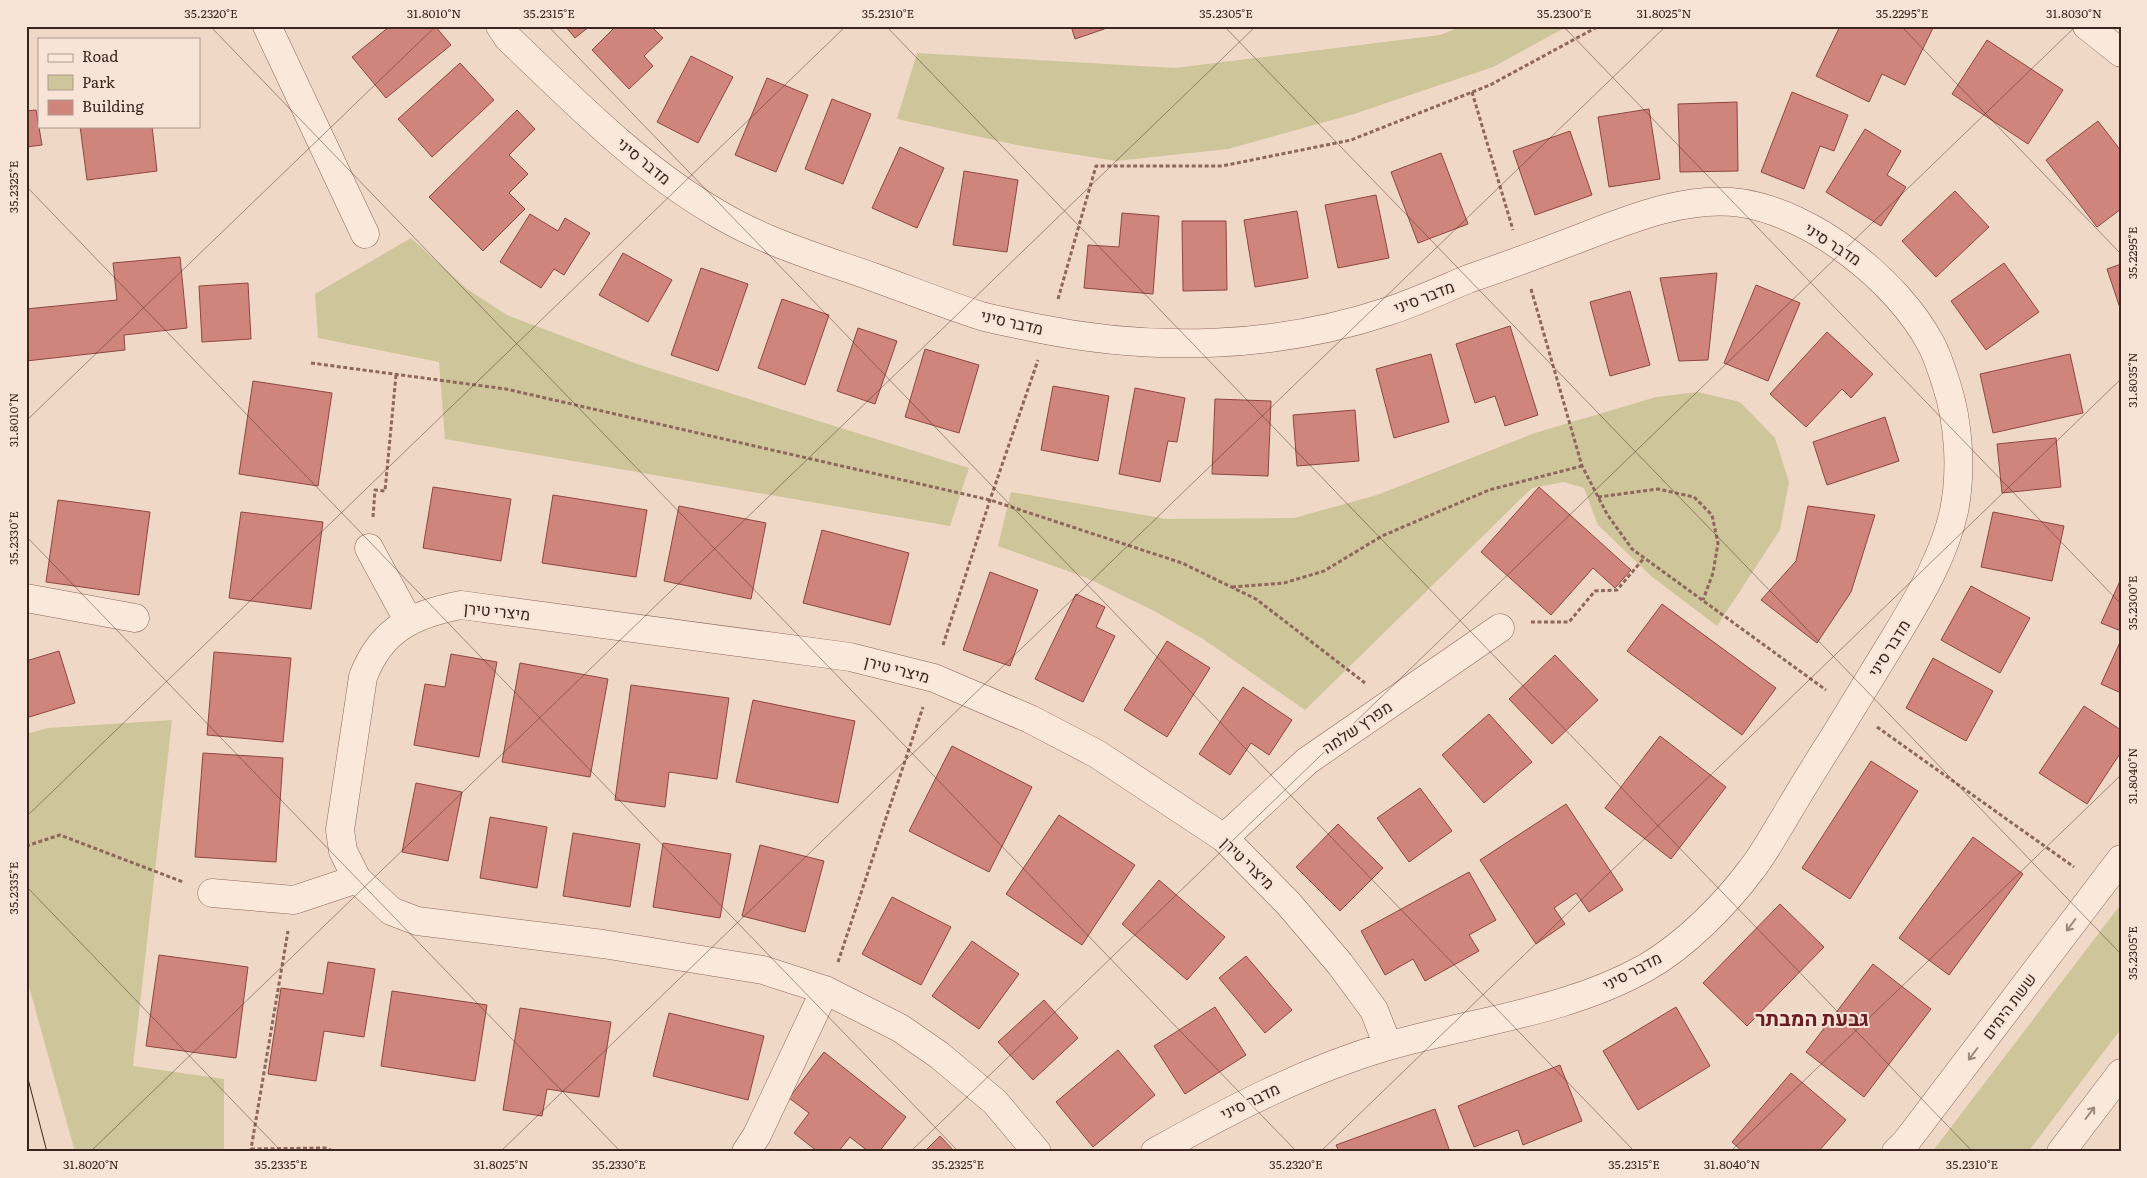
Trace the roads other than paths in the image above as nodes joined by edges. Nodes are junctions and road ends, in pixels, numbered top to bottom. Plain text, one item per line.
1 (267, 26) edge
2 (500, 26) edge
3 (2087, 26) edge
4 (2121, 53) edge
5 (365, 234) dead end
6 (369, 548) dead end
7 (26, 598) edge
8 (135, 618) dead end
9 (408, 620) junction
10 (1500, 628) road end
11 (1224, 838) junction
12 (2121, 859) edge
13 (357, 879) junction
14 (212, 893) road end
15 (825, 990) junction
16 (1388, 1046) junction
17 (2121, 1073) edge
18 (746, 1152) edge
19 (1037, 1152) edge
20 (1155, 1152) edge
21 (1896, 1152) edge
22 (2061, 1152) edge

1 - 5 street
2 - 16 street, מדבר סיני
3 - 4 street
6 - 9 street
7 - 8 street
9 - 11 street, מיצרי טירן
9 - 13 street, מיצרי טירן
10 - 11 street, מפרץ שלמה
11 - 16 street, מיצרי טירן
12 -> 21 street, ששת הימים
13 - 14 street
13 - 15 street, מיצרי טירן
15 - 18 street
15 - 19 street, מיצרי טירן
16 - 20 street, מדבר סיני
22 -> 17 street

